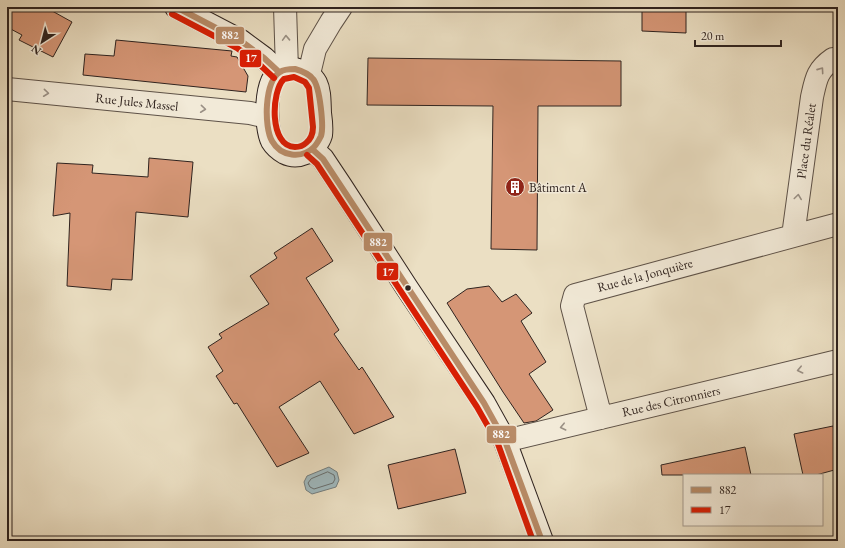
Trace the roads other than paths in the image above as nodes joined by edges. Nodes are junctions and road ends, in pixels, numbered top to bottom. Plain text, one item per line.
1 (176, 7) edge
2 (285, 7) edge
3 (341, 7) edge
4 (838, 60) edge
5 (283, 71) junction
6 (309, 74) junction
7 (7, 89) edge
8 (267, 117) junction
9 (312, 149) junction
10 (838, 224) edge
11 (793, 236) junction
12 (838, 361) edge
13 (600, 418) junction
14 (505, 440) junction
15 (542, 541) edge

1 - 5 street
5 -> 2 street
3 - 6 street
11 -> 4 street, Place du Réalet
5 - 6 street
5 - 8 street
6 - 9 street
7 -> 8 street, Rue Jules Massel
8 - 9 street
9 - 14 street
10 - 11 street, Rue de la Jonquière
11 - 13 street, Rue de la Jonquière
12 -> 13 street, Rue des Citronniers
13 -> 14 street, Rue des Citronniers
14 - 15 street

